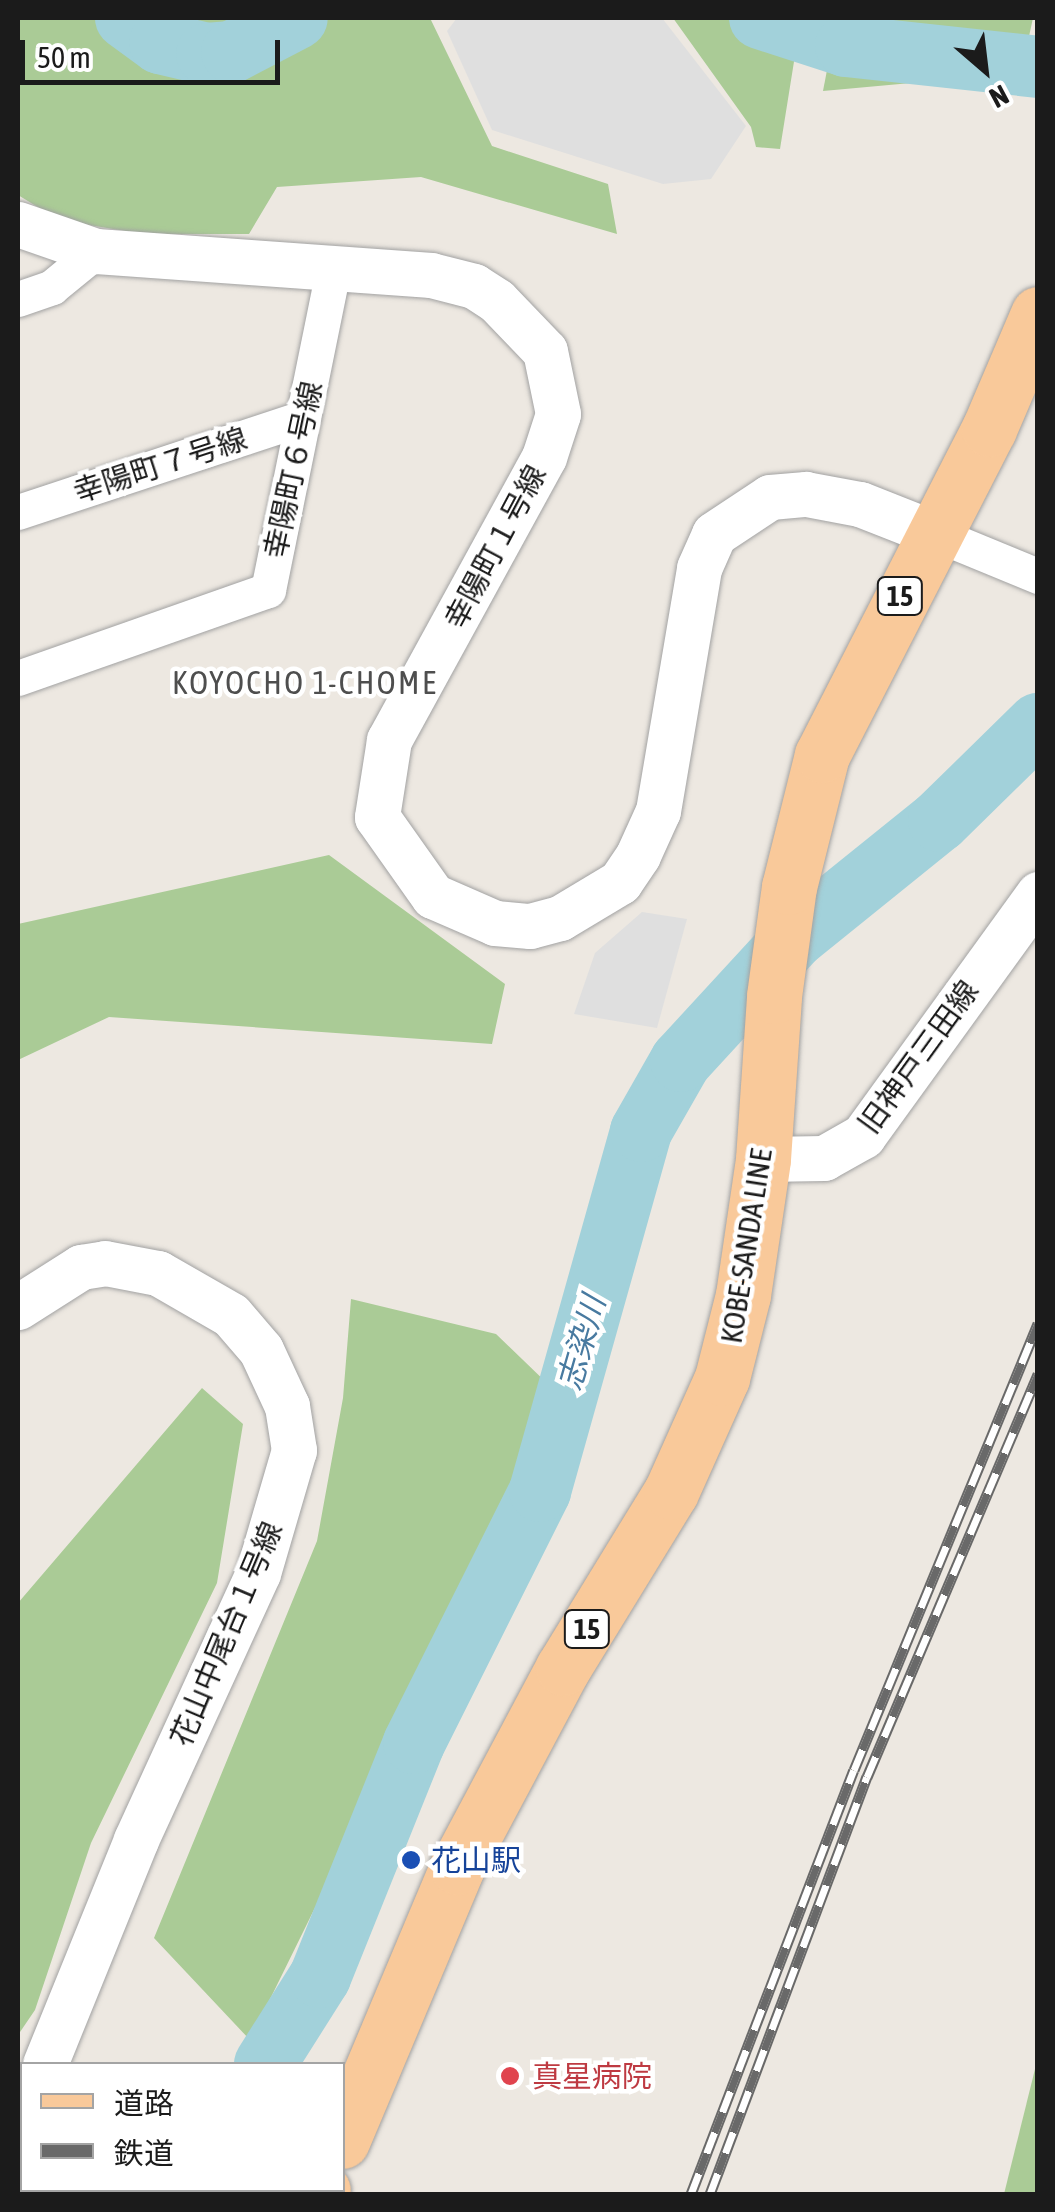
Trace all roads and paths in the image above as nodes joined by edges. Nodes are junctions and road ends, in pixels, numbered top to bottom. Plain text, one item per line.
1 (18, 224) edge
2 (96, 252) junction
3 (334, 266) junction
4 (18, 299) edge
5 (1038, 314) edge
6 (304, 418) junction
7 (18, 512) edge
8 (931, 532) junction
9 (1038, 576) edge
10 (18, 678) edge
11 (1038, 894) edge
12 (763, 1160) junction
13 (18, 1306) edge
14 (47, 2062) edge
15 (345, 2134) edge

1 - 2 street, 幸陽町１号線
2 - 3 street, 幸陽町１号線
2 - 4 street
3 - 6 street, 幸陽町６号線
3 - 8 street, 幸陽町１号線
5 - 8 main road, KOBE-SANDA LINE / 15
6 - 7 street, 幸陽町７号線
6 - 10 street, 幸陽町６号線
8 - 9 street, 幸陽町１号線
8 - 12 main road, KOBE-SANDA LINE / 15
11 - 12 street, 旧神戸三田線
12 - 15 main road, KOBE-SANDA LINE / 15
13 - 14 street, 花山中尾台１号線

